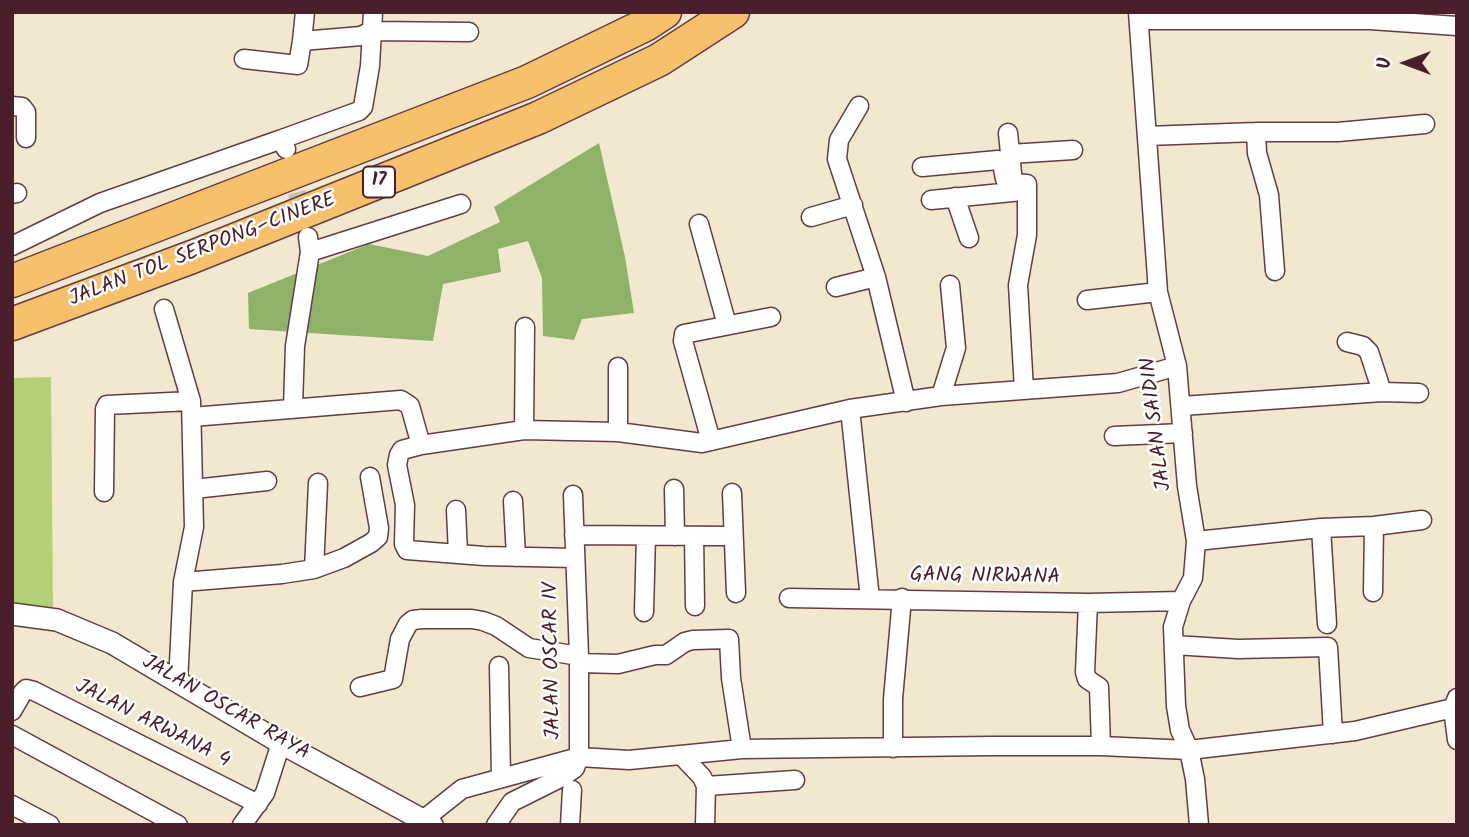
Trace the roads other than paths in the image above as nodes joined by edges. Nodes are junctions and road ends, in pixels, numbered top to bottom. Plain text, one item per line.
1 (373, 12) edge
2 (666, 12) edge
3 (733, 12) edge
4 (303, 13) edge
5 (1138, 16) edge
6 (1251, 17) edge
7 (1457, 26) edge
8 (371, 31) junction
9 (469, 32) dead end
10 (302, 41) junction
11 (244, 59) dead end
12 (12, 106) edge
13 (859, 106) dead end
14 (1425, 124) dead end
15 (1256, 132) junction
16 (1008, 134) dead end
17 (1147, 136) junction
18 (26, 138) dead end
19 (1073, 150) dead end
20 (1010, 154) junction
21 (922, 167) dead end
22 (1006, 192) junction
23 (1026, 195) junction
24 (955, 197) junction
25 (931, 200) dead end
26 (461, 204) dead end
27 (853, 205) junction
28 (811, 218) dead end
29 (699, 224) dead end
30 (969, 238) dead end
31 (12, 246) edge
32 (1275, 271) dead end
33 (876, 277) junction
34 (12, 281) edge
35 (950, 285) dead end
36 (836, 287) dead end
37 (1158, 292) junction
38 (1087, 300) dead end
39 (164, 309) dead end
40 (771, 317) dead end
41 (12, 324) edge
42 (727, 325) junction
43 (525, 327) dead end
44 (1347, 342) dead end
45 (618, 366) dead end
46 (1177, 366) junction
47 (1024, 390) junction
48 (1382, 392) junction
49 (1419, 393) dead end
50 (941, 396) junction
51 (906, 402) junction
52 (1182, 406) junction
53 (293, 407) junction
54 (192, 409) junction
55 (850, 409) junction
56 (524, 430) junction
57 (618, 432) junction
58 (1183, 433) junction
59 (1114, 436) dead end
60 (711, 441) junction
61 (421, 445) junction
62 (370, 477) dead end
63 (267, 481) dead end
64 (318, 483) dead end
65 (194, 489) junction
66 (674, 489) dead end
67 (104, 492) dead end
68 (732, 493) dead end
69 (573, 495) dead end
70 (513, 500) dead end
71 (456, 510) dead end
72 (1422, 520) dead end
73 (1374, 526) junction
74 (1321, 528) junction
75 (573, 535) junction
76 (646, 536) junction
77 (675, 536) junction
78 (694, 536) junction
79 (733, 536) junction
80 (1196, 541) junction
81 (458, 554) junction
82 (516, 557) junction
83 (573, 558) junction
84 (314, 569) junction
85 (183, 582) junction
86 (1373, 592) dead end
87 (736, 593) dead end
88 (789, 598) dead end
89 (902, 598) junction
90 (870, 599) junction
91 (1181, 601) junction
92 (1088, 603) junction
93 (695, 606) dead end
94 (644, 612) dead end
95 (12, 614) edge
96 (1327, 624) dead end
97 (1174, 645) junction
98 (579, 660) junction
99 (499, 666) dead end
100 (178, 682) junction
101 (360, 687) dead end
102 (1455, 703) edge
103 (12, 711) edge
104 (1333, 734) junction
105 (12, 735) edge
106 (1457, 740) edge
107 (281, 743) junction
108 (1101, 746) junction
109 (893, 748) junction
110 (742, 749) junction
111 (1189, 750) junction
112 (681, 755) junction
113 (579, 757) junction
114 (501, 778) junction
115 (795, 780) dead end
116 (706, 786) junction
117 (572, 790) dead end
118 (258, 804) junction
119 (12, 805) edge
120 (427, 822) edge
121 (50, 825) edge
122 (178, 825) edge
123 (242, 825) edge
124 (496, 825) edge
125 (570, 825) edge
126 (705, 825) edge
127 (1199, 825) edge

1 - 8 street
2 - 34 highway, JALAN TOL SERPONG–CINERE / 17
3 - 41 highway, JALAN TOL SERPONG–CINERE / 17
4 - 10 street
5 - 6 street
5 - 17 street, JALAN SAIDIN
6 - 7 street
8 - 9 street
8 - 10 street
8 - 31 street
10 - 11 street
12 - 18 street
13 - 27 street
14 - 15 street
15 - 17 street
15 - 32 street
16 - 20 street
17 - 37 street, JALAN SAIDIN
19 - 20 street
20 - 23 street
21 - 22 street
22 - 23 street
22 - 24 street
23 - 47 street
24 - 25 street
24 - 30 street
26 - 53 street
27 - 28 street
27 - 33 street
29 - 42 street
33 - 36 street
33 - 51 street
35 - 50 street
37 - 38 street
37 - 46 street, JALAN SAIDIN
39 - 54 street
40 - 42 street
42 - 60 street
43 - 56 street
44 - 48 street
45 - 57 street
46 - 47 street
46 - 52 street, JALAN SAIDIN
47 - 50 street
48 - 49 street
48 - 52 street
50 - 51 street
51 - 55 street
52 - 58 street, JALAN SAIDIN
53 - 54 street
53 - 61 street
54 - 65 street
54 - 67 street
55 - 60 street
55 - 90 street
56 - 57 street
56 - 61 street
57 - 60 street
58 - 59 street
58 - 80 street, JALAN SAIDIN
61 - 81 street
62 - 84 street
63 - 65 street
64 - 84 street
65 - 85 street
66 - 77 street
68 - 79 street
69 - 75 street, JALAN OSCAR IV
70 - 82 street
71 - 81 street
72 - 73 street
73 - 74 street
73 - 86 street
74 - 80 street
74 - 96 street
75 - 76 street
75 - 83 street, JALAN OSCAR IV
76 - 77 street
76 - 94 street
77 - 78 street
78 - 79 street
78 - 93 street
79 - 87 street
80 - 91 street, JALAN SAIDIN
81 - 82 street
82 - 83 street
83 - 98 street, JALAN OSCAR IV
84 - 85 street
85 - 100 street
88 - 90 street, GANG NIRWANA
89 - 90 street, GANG NIRWANA
89 - 92 street, GANG NIRWANA
89 - 109 street
91 - 92 street, GANG NIRWANA
91 - 97 street, JALAN SAIDIN
92 - 108 street
95 - 100 street, JALAN OSCAR RAYA
97 - 104 street
97 - 111 street, JALAN SAIDIN
98 - 101 street
98 - 110 street
98 - 113 street, JALAN OSCAR IV
99 - 114 street
100 - 107 street, JALAN OSCAR RAYA
102 - 104 street
102 - 106 street
103 - 118 street, JALAN ARWANA 4
104 - 111 street
105 - 122 street
107 - 118 street
107 - 120 street, JALAN OSCAR RAYA
108 - 109 street
108 - 111 street
109 - 110 street
110 - 112 street
111 - 127 street, JALAN SAIDIN
112 - 113 street
112 - 116 street
113 - 114 street
113 - 124 street, JALAN OSCAR IV
114 - 120 street
115 - 116 street
116 - 126 street
117 - 125 street
118 - 123 street
119 - 121 street

